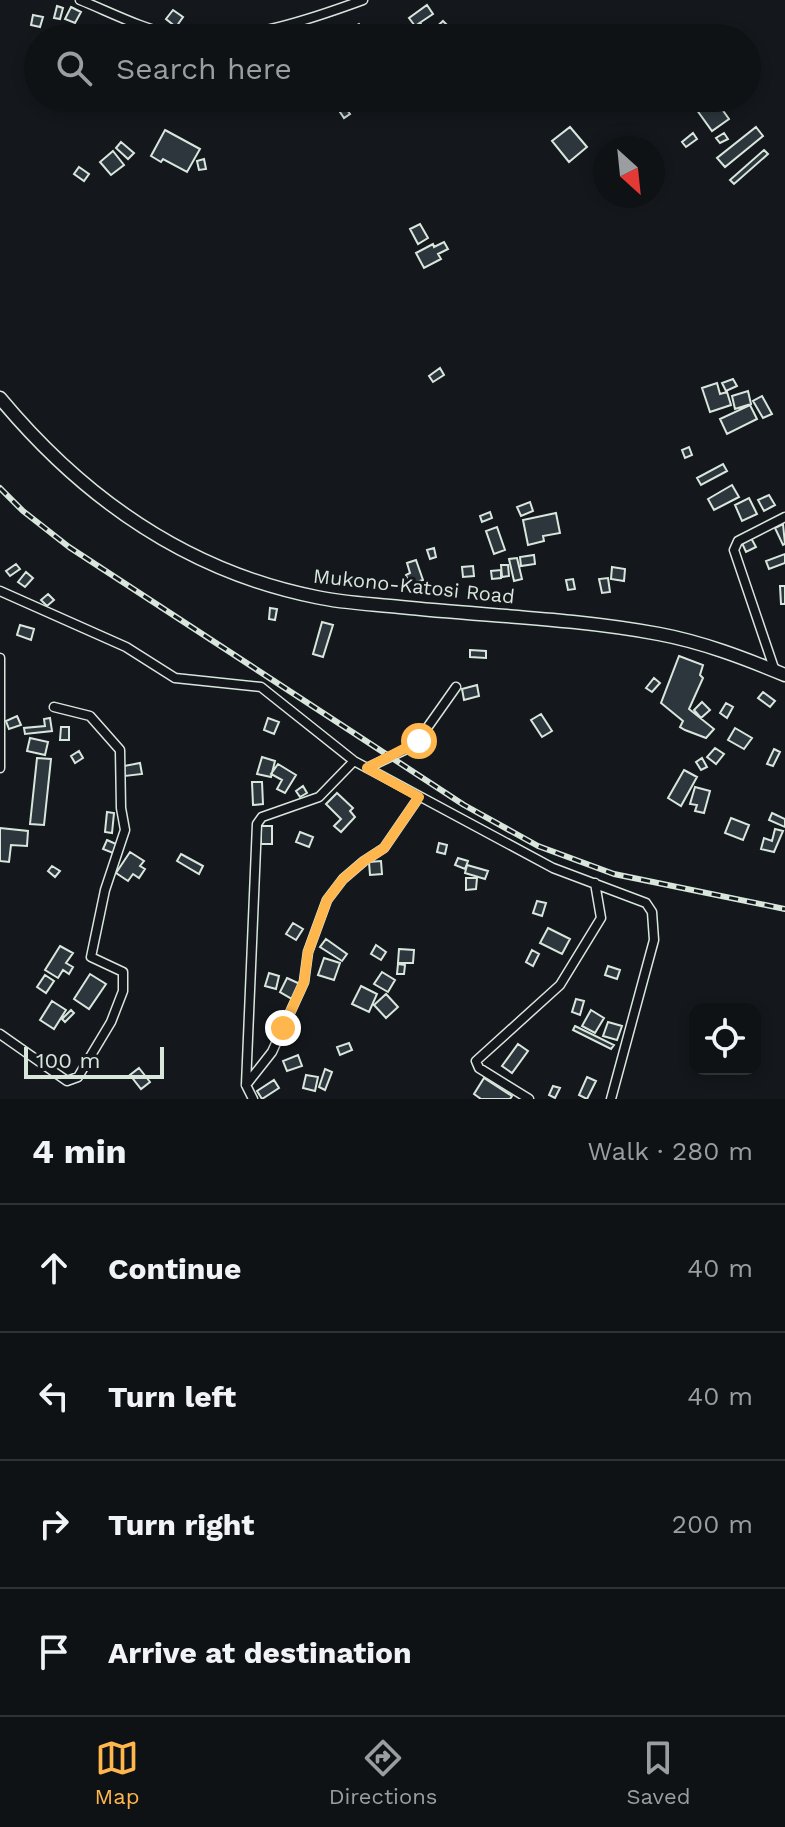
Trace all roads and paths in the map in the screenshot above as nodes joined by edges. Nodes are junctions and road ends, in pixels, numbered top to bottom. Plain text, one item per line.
1 (80, 0) edge
2 (363, 0) edge
3 (140, 24) edge
4 (278, 24) edge
5 (0, 398) edge
6 (785, 517) edge
7 (0, 591) edge
8 (0, 658) edge
9 (780, 673) edge
10 (456, 687) dead end
11 (54, 707) dead end
12 (354, 761) junction
13 (0, 768) edge
14 (367, 768) junction
15 (419, 797) junction
16 (595, 883) junction
17 (0, 1034) edge
18 (246, 1085) junction
19 (253, 1099) edge
20 (529, 1099) edge
21 (611, 1099) edge

1 - 3 street
2 - 4 street
5 - 9 main road, Mukono-Katosi Road
6 - 9 street
7 - 12 street
8 - 13 street
10 - 14 street
11 - 17 street
12 - 14 street
12 - 18 street
14 - 15 street
15 - 16 street
15 - 18 street
16 - 20 street
16 - 21 street
18 - 19 street

